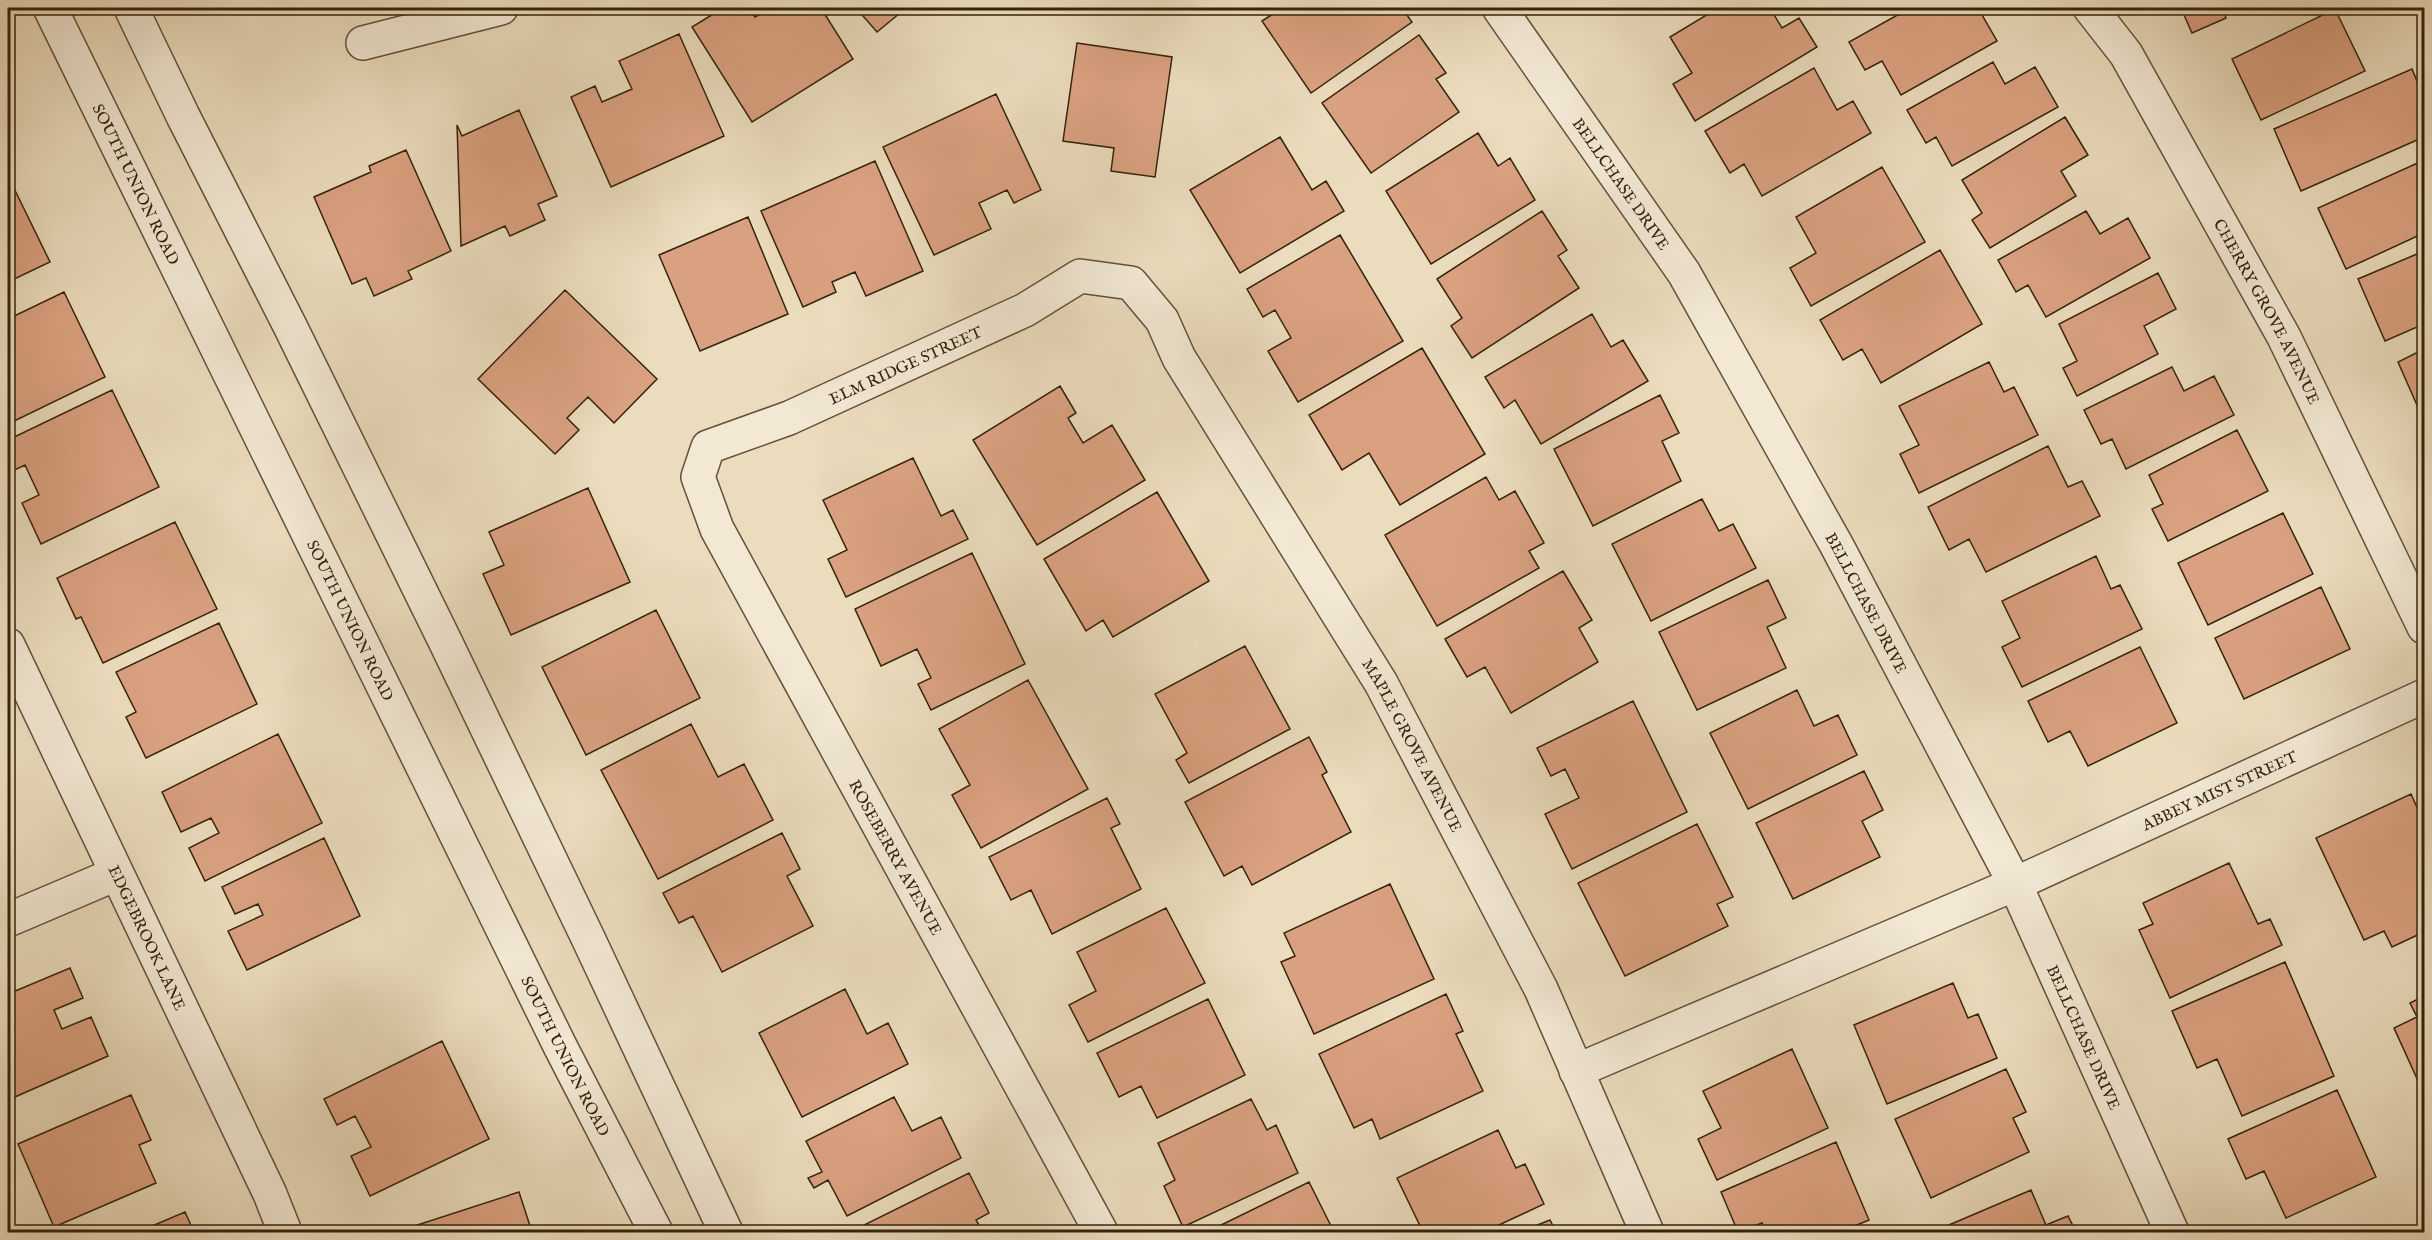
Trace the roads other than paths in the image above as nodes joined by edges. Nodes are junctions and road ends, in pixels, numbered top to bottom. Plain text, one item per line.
1 (50, 8) edge
2 (131, 8) edge
3 (501, 8) edge
4 (1499, 8) edge
5 (2090, 8) edge
6 (363, 43) dead end
7 (1131, 283) joint
8 (698, 477) joint
9 (2424, 627) edge
10 (8, 645) edge
11 (2424, 696) edge
12 (116, 874) junction
13 (2015, 884) junction
14 (8, 920) edge
15 (1576, 1071) junction
16 (285, 1233) edge
17 (656, 1233) edge
18 (726, 1233) edge
19 (1101, 1233) edge
20 (1647, 1233) edge
21 (2172, 1233) edge

1 - 17 street, SOUTH UNION ROAD
2 - 18 street
3 - 6 street
4 - 13 street, BELLCHASE DRIVE
5 - 9 street, CHERRY GROVE AVENUE
7 - 8 street, ELM RIDGE STREET
7 - 15 street, MAPLE GROVE AVENUE
8 - 19 street, ROSEBERRY AVENUE
10 - 12 street, EDGEBROOK LANE
11 - 13 street, ABBEY MIST STREET
12 - 14 street
12 - 16 street, EDGEBROOK LANE
13 - 15 street, ABBEY MIST STREET
13 - 21 street, BELLCHASE DRIVE
15 - 20 street, MAPLE GROVE AVENUE

